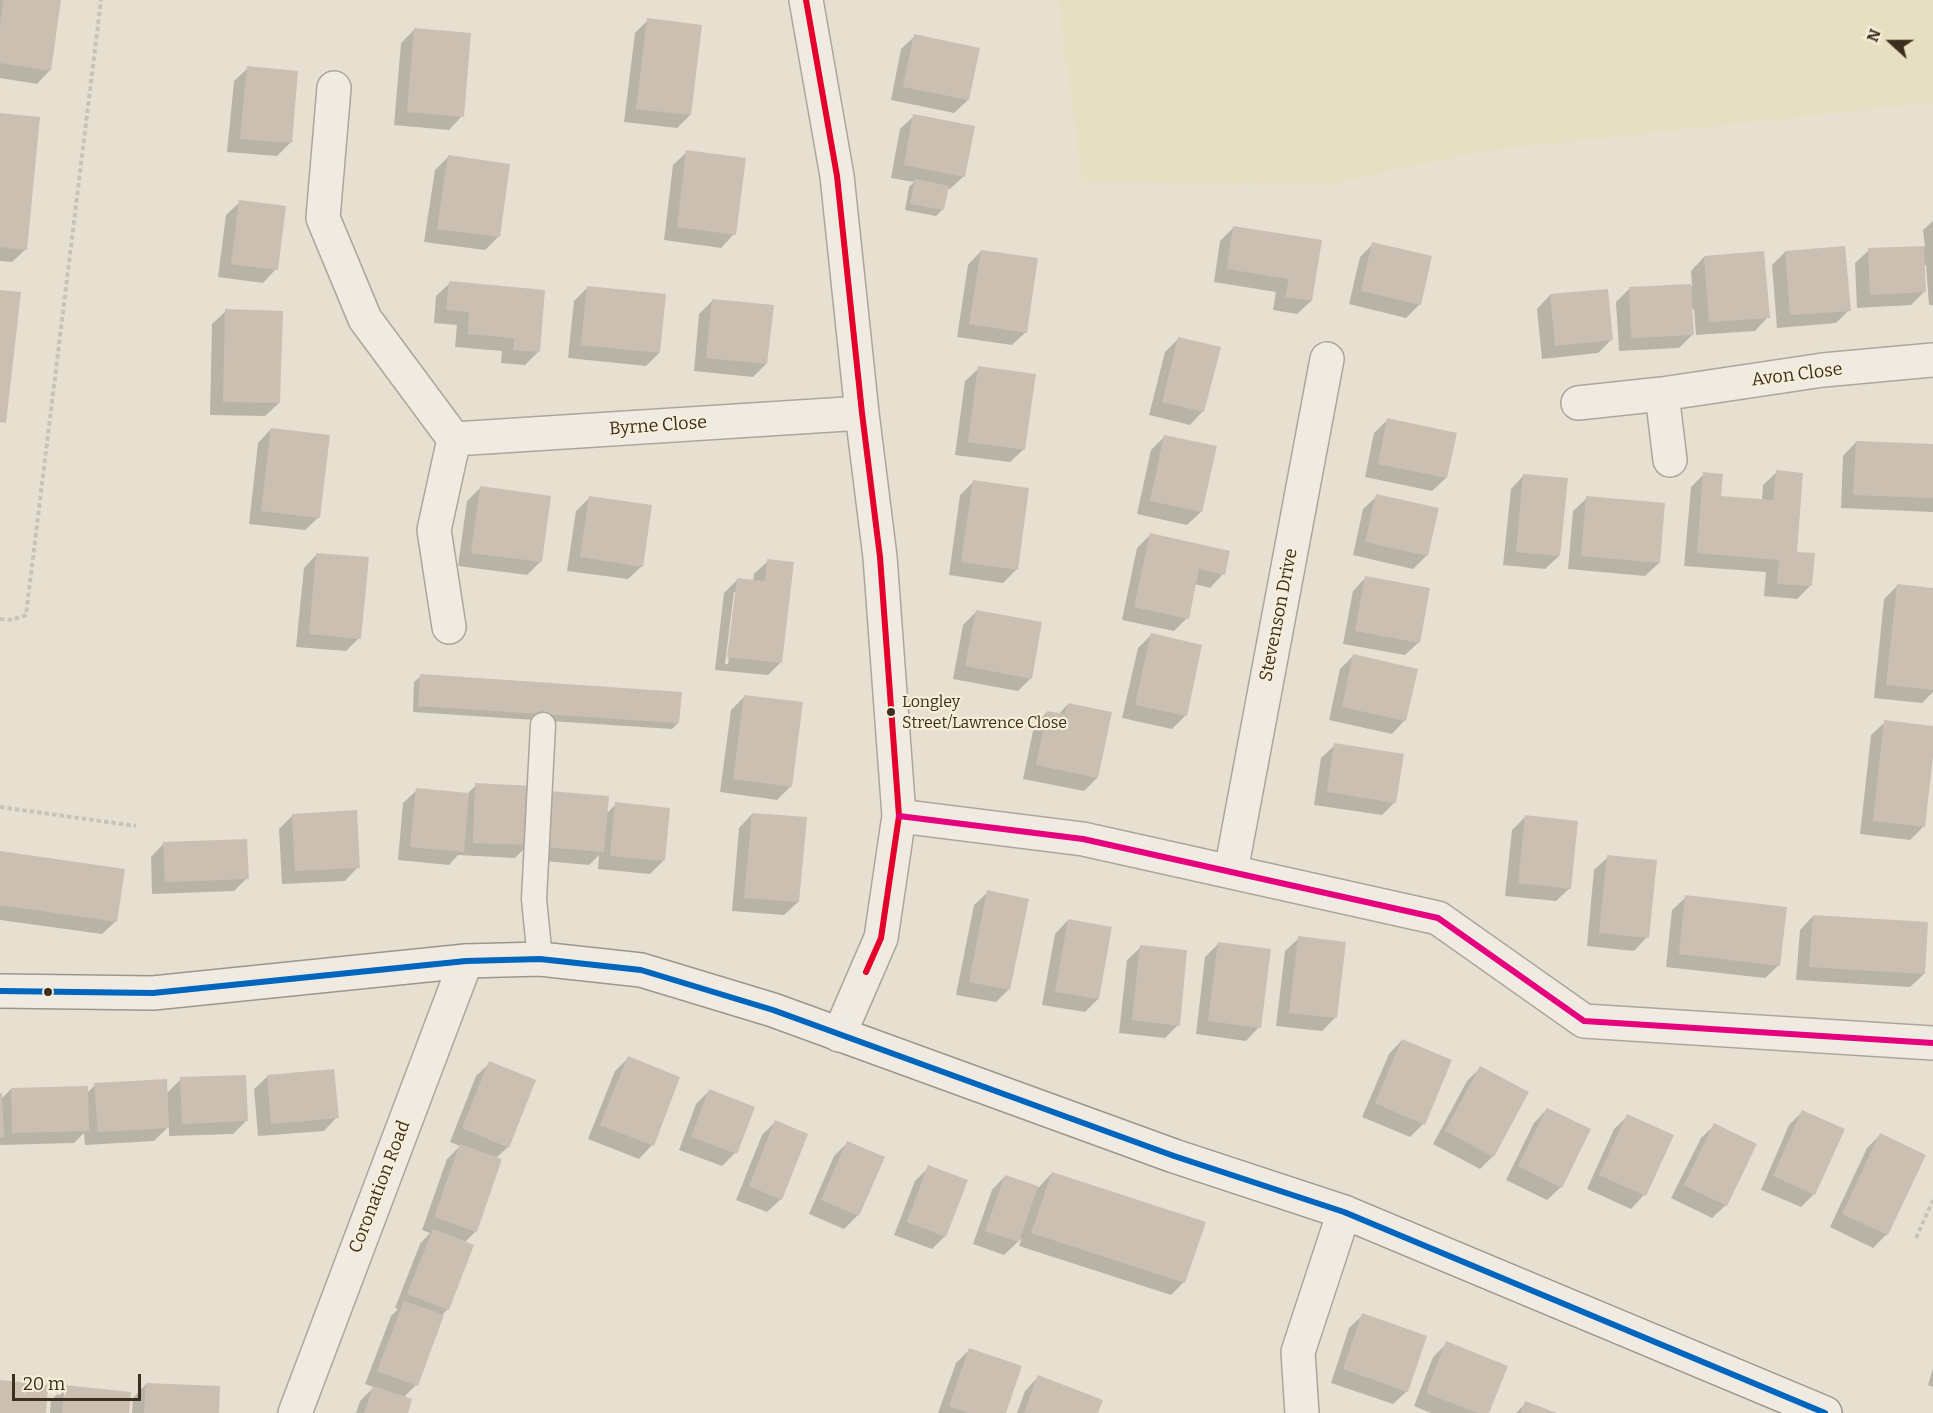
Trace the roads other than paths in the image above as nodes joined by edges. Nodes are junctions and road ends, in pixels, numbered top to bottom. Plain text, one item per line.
1 (806, 0) edge
2 (334, 88) dead end
3 (1327, 359) dead end
4 (1933, 360) edge
5 (1662, 394) junction
6 (1578, 403) dead end
7 (862, 413) junction
8 (454, 439) junction
9 (1670, 460) dead end
10 (449, 627) dead end
11 (543, 725) dead end
12 (899, 816) junction
13 (1231, 871) junction
14 (540, 959) junction
15 (466, 961) junction
16 (0, 991) edge
17 (839, 1035) junction
18 (1933, 1043) edge
19 (1344, 1212) junction
20 (295, 1413) edge
21 (1302, 1413) edge
22 (1825, 1413) edge

1 - 7 street
2 - 8 street
3 - 13 street, Stevenson Drive
4 - 5 street, Avon Close
5 - 6 street, Avon Close
5 - 9 street
7 - 8 street, Byrne Close
7 - 12 street
8 - 10 street
11 - 14 lane
12 - 13 street
12 - 17 street
13 - 18 street
14 - 15 street
14 - 17 street
15 - 16 street
15 - 20 street, Coronation Road
17 - 19 street
19 - 21 street
19 - 22 street

